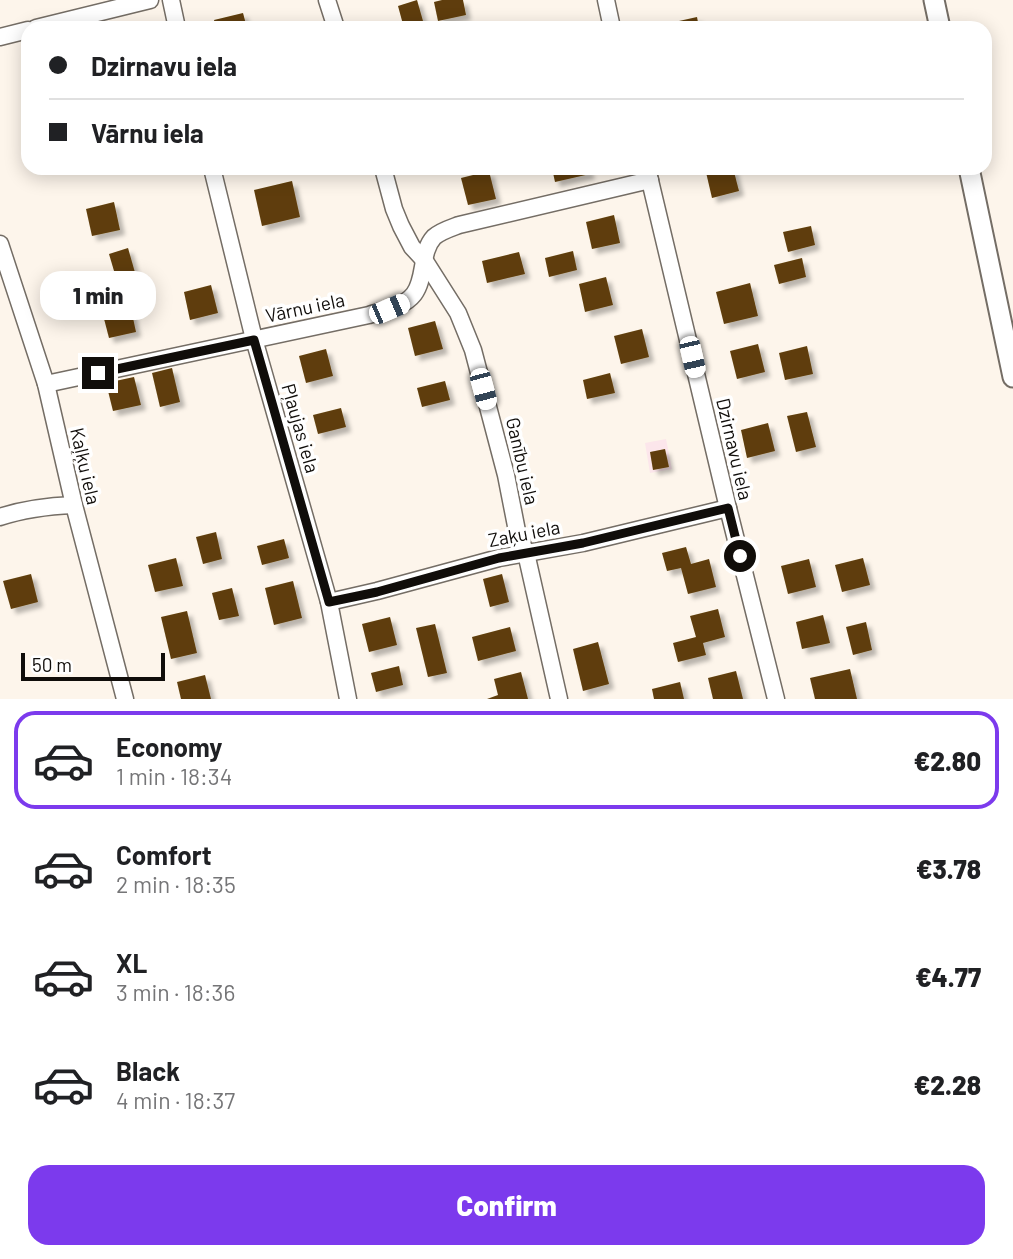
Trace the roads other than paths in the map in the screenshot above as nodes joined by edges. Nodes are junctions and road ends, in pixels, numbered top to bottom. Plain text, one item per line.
1 (150, 0) edge
2 (171, 0) edge
3 (327, 0) edge
4 (606, 0) edge
5 (934, 0) edge
6 (64, 21) edge
7 (176, 21) edge
8 (334, 21) edge
9 (610, 21) edge
10 (938, 21) edge
11 (21, 32) edge
12 (0, 37) edge
13 (214, 175) edge
14 (385, 175) edge
15 (644, 175) edge
16 (648, 175) edge
17 (970, 175) edge
18 (0, 244) edge
19 (425, 261) junction
20 (254, 340) junction
21 (1013, 376) edge
22 (46, 384) junction
23 (74, 505) junction
24 (728, 508) junction
25 (0, 517) edge
26 (526, 553) junction
27 (329, 602) junction
28 (121, 698) edge
29 (348, 699) edge
30 (559, 699) edge
31 (776, 699) edge

1 - 6 street
2 - 7 street
3 - 8 street
4 - 9 street
5 - 10 street
11 - 12 street
13 - 20 street, Pļaujas iela
14 - 19 street, Ganību iela
15 - 19 street, Vārnu iela
16 - 24 street, Dzirnavu iela
17 - 21 street
18 - 22 street, Kaļķu iela
19 - 20 street, Vārnu iela
19 - 26 street, Ganību iela
20 - 22 street, Vārnu iela
20 - 27 street, Pļaujas iela
22 - 23 street, Kaļķu iela
23 - 25 street
23 - 28 street, Kaļķu iela
24 - 26 street, Zaķu iela
24 - 31 street, Dzirnavu iela
26 - 27 street, Zaķu iela
26 - 30 street, Ganību iela
27 - 29 street, Pļaujas iela

